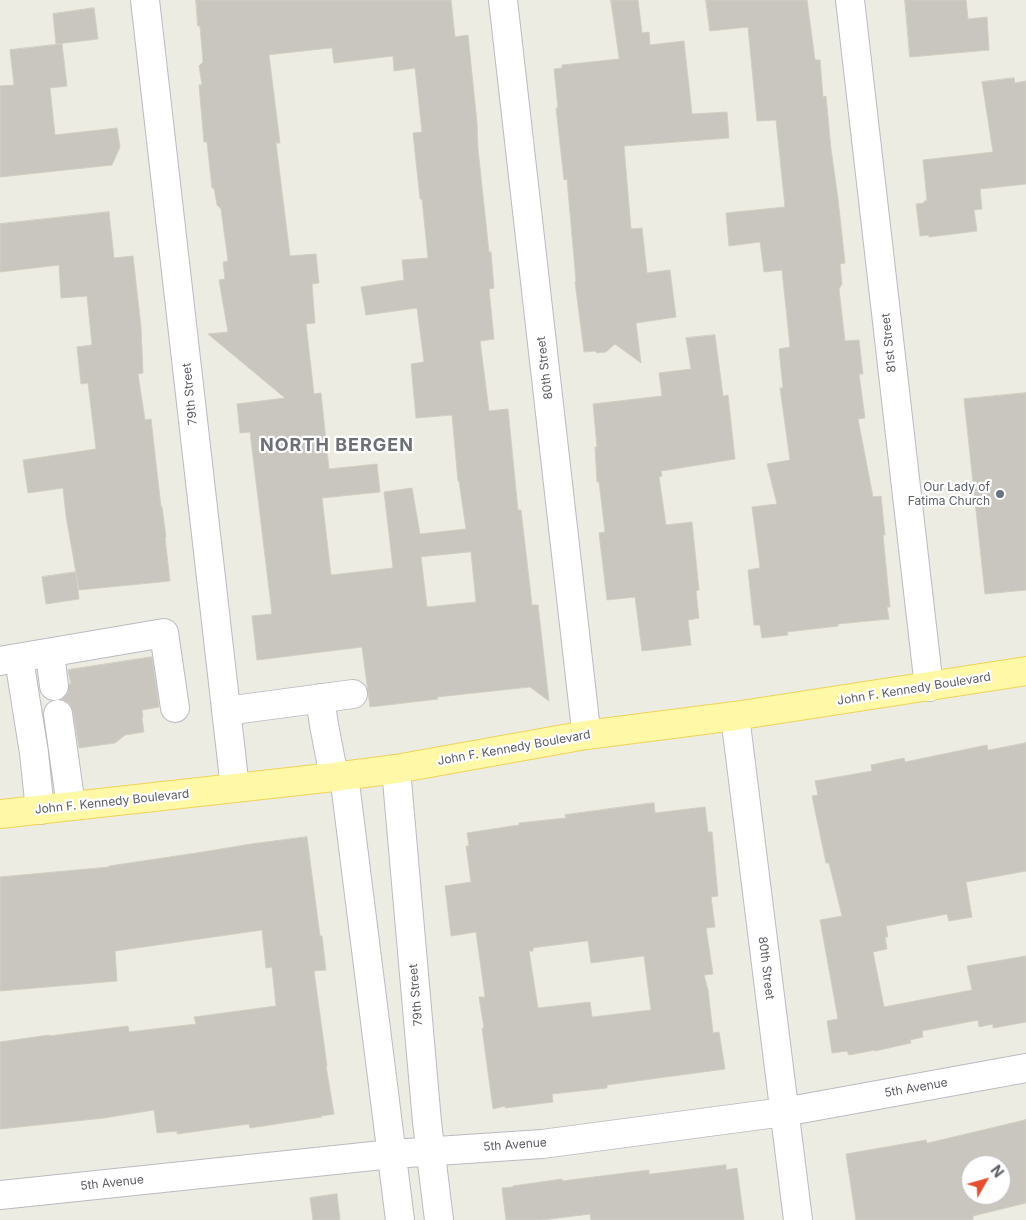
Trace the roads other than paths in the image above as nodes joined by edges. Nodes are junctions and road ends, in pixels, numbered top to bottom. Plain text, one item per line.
1 (145, 0) edge
2 (503, 0) edge
3 (850, 0) edge
4 (50, 653) junction
5 (9, 660) edge
6 (1026, 671) edge
7 (54, 686) dead end
8 (929, 687) junction
9 (353, 694) dead end
10 (320, 698) junction
11 (174, 708) dead end
12 (226, 711) junction
13 (58, 714) dead end
14 (735, 716) junction
15 (586, 735) junction
16 (396, 769) junction
17 (339, 776) junction
18 (235, 788) junction
19 (71, 806) junction
20 (40, 810) junction
21 (0, 814) edge
22 (1026, 1068) edge
23 (784, 1112) junction
24 (430, 1151) junction
25 (392, 1154) junction
26 (0, 1195) edge
27 (400, 1220) edge
28 (439, 1220) edge
29 (798, 1220) edge

1 - 12 street, 79th Street
2 - 15 street, 80th Street
3 - 8 street, 81st Street
4 - 5 street
4 - 7 street
4 - 11 street
5 - 20 street
6 - 8 main road, John F. Kennedy Boulevard
8 - 14 main road, John F. Kennedy Boulevard
9 - 10 street
10 - 12 street
10 - 17 street
12 - 18 street, 79th Street
13 - 19 street
14 - 15 main road, John F. Kennedy Boulevard
14 - 23 street, 80th Street
15 - 16 main road, John F. Kennedy Boulevard
16 - 17 main road, John F. Kennedy Boulevard
16 - 24 street, 79th Street
17 - 18 main road, John F. Kennedy Boulevard
17 - 25 street
18 - 19 main road, John F. Kennedy Boulevard
19 - 20 main road, John F. Kennedy Boulevard
20 - 21 main road, John F. Kennedy Boulevard
22 - 23 street, 5th Avenue
23 - 24 street, 5th Avenue
23 - 29 street, 80th Street
24 - 25 street, 5th Avenue
24 - 28 street, 79th Street
25 - 26 street, 5th Avenue
25 - 27 street

